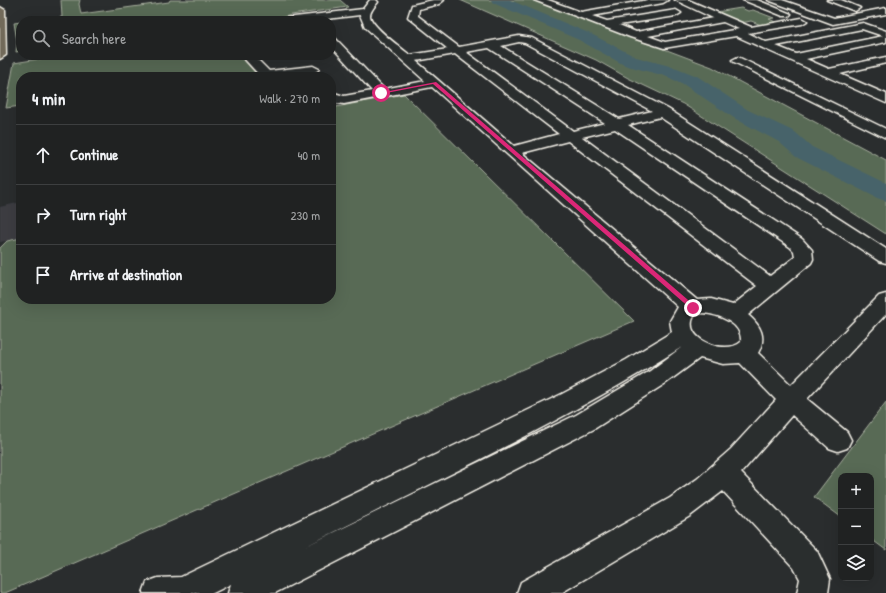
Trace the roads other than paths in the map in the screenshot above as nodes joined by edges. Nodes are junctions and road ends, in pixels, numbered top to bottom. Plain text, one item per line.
1 (439, 0) edge
2 (539, 0) edge
3 (663, 0) edge
4 (680, 0) edge
5 (748, 0) edge
6 (773, 0) edge
7 (803, 0) edge
8 (832, 0) edge
9 (570, 1) edge
10 (886, 1) edge
11 (372, 4) edge
12 (549, 4) junction
13 (855, 8) junction
14 (700, 9) junction
15 (0, 10) edge
16 (886, 11) edge
17 (580, 14) junction
18 (323, 16) edge
19 (724, 19) junction
20 (852, 22) dead end
21 (608, 24) junction
22 (809, 24) junction
23 (863, 26) junction
24 (750, 30) junction
25 (736, 32) junction
26 (831, 32) junction
27 (886, 34) edge
28 (634, 35) junction
29 (886, 39) edge
30 (491, 44) junction
31 (336, 45) edge
32 (766, 45) junction
33 (456, 51) junction
34 (0, 55) edge
35 (795, 58) junction
36 (409, 59) junction
37 (252, 60) edge
38 (304, 60) edge
39 (738, 60) dead end
40 (886, 60) edge
41 (263, 72) edge
42 (315, 72) edge
43 (828, 73) junction
44 (434, 83) junction
45 (886, 84) edge
46 (863, 89) junction
47 (381, 93) junction
48 (336, 99) edge
49 (886, 99) edge
50 (663, 112) junction
51 (617, 124) junction
52 (886, 134) edge
53 (571, 136) junction
54 (511, 151) junction
55 (886, 257) edge
56 (770, 286) junction
57 (886, 302) edge
58 (693, 308) junction
59 (734, 315) junction
60 (691, 342) junction
61 (744, 353) junction
62 (791, 400) junction
63 (838, 440) dead end
64 (724, 473) junction
65 (261, 580) edge
66 (175, 593) edge
67 (532, 593) edge
68 (812, 593) edge

1 - 33 street
2 - 12 street
3 - 17 street
4 - 14 street
5 - 22 street
6 - 16 street
7 - 13 street
8 - 13 street
9 - 12 street
10 - 13 street
11 - 18 street
11 - 36 street
12 - 17 street
14 - 19 street
14 - 21 street
15 - 34 main road
17 - 21 street
19 - 24 street
19 - 28 street
20 - 23 street
21 - 28 street
22 - 24 street
22 - 26 street
23 - 26 street
23 - 27 street
24 - 25 street
25 - 28 street
25 - 32 street
26 - 32 street
29 - 35 street
30 - 33 street
30 - 50 street
30 - 51 street
31 - 47 street
32 - 35 street
33 - 36 street
33 - 53 street
35 - 43 street
36 - 44 street
37 - 41 street
38 - 42 street
39 - 52 street
40 - 43 street
43 - 46 street
44 - 47 street
44 - 54 street
45 - 46 street
46 - 49 street
47 - 48 street
50 - 51 street
50 - 55 street
51 - 53 street
51 - 56 street
53 - 54 street
53 - 56 street
54 - 58 street
56 - 59 street
57 - 62 street
58 - 59 street
58 - 60 street
59 - 61 street
60 - 61 street
60 - 65 street
61 - 62 street
62 - 63 street
62 - 64 street
64 - 67 street
64 - 68 street
65 - 66 street

